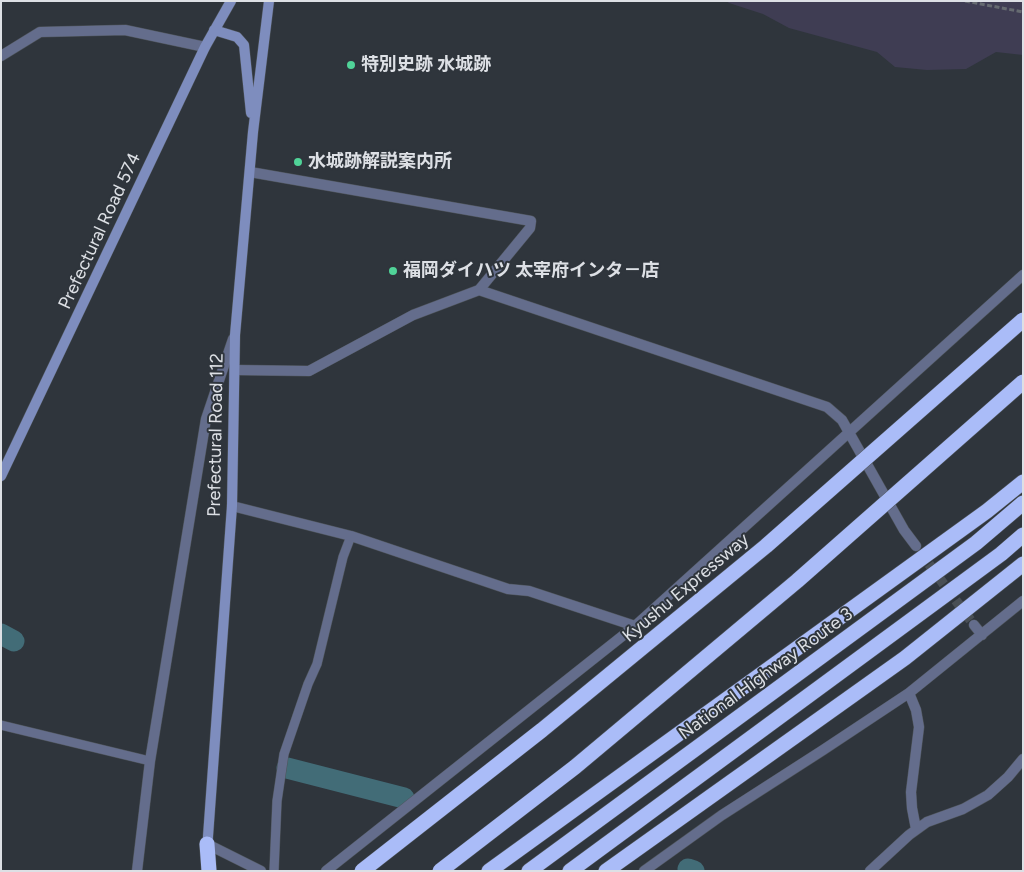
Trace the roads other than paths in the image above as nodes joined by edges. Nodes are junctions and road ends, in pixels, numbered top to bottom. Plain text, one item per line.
1 (231, 1) edge
2 (269, 1) edge
3 (214, 30) junction
4 (205, 47) junction
5 (1, 56) edge
6 (253, 132) junction
7 (250, 172) junction
8 (1023, 275) edge
9 (479, 290) junction
10 (1023, 320) edge
11 (235, 335) junction
12 (235, 370) junction
13 (1023, 382) edge
14 (848, 433) junction
15 (1, 476) edge
16 (1023, 482) edge
17 (1023, 503) edge
18 (232, 506) junction
19 (1023, 535) edge
20 (351, 536) junction
21 (916, 546) tunnel mouth
22 (1023, 564) edge
23 (1023, 601) edge
24 (635, 626) junction
25 (974, 626) tunnel mouth
26 (982, 636) junction
27 (909, 693) junction
28 (1, 725) edge
29 (1023, 759) edge
30 (150, 761) junction
31 (916, 829) junction
32 (207, 844) junction
33 (137, 871) edge
34 (205, 871) edge
35 (209, 871) edge
36 (261, 871) edge
37 (274, 871) edge
38 (326, 871) edge
39 (362, 871) edge
40 (440, 871) edge
41 (490, 871) edge
42 (529, 871) edge
43 (570, 871) edge
44 (606, 871) edge
45 (644, 871) edge
46 (870, 871) edge

1 - 3 main road, Prefectural Road 574
2 - 6 main road, Prefectural Road 112
3 - 4 main road, Prefectural Road 574
3 - 6 main road
4 - 5 street
4 - 15 main road, Prefectural Road 574
6 - 7 main road, Prefectural Road 112
7 - 9 street
7 - 11 main road, Prefectural Road 112
8 - 14 street
9 - 12 street
9 - 14 street
10 - 39 highway, Kyushu Expressway, bridge
11 - 12 main road, Prefectural Road 112
11 - 30 street
12 - 18 main road, Prefectural Road 112
13 - 40 highway, bridge
14 - 21 street
14 - 24 street
16 - 41 highway
17 - 42 highway, National Highway Route 3
18 - 20 street
18 - 32 main road, Prefectural Road 112
19 - 43 highway
20 - 24 street
20 - 37 lane
22 - 44 highway
23 - 26 street
24 - 38 street
25 - 26 street
26 - 27 street
27 - 31 street
27 - 45 street
28 - 30 lane
29 - 31 street
30 - 33 street
31 - 46 street
32 - 34 main road, Prefectural Road 112
32 - 35 highway
32 - 36 street

